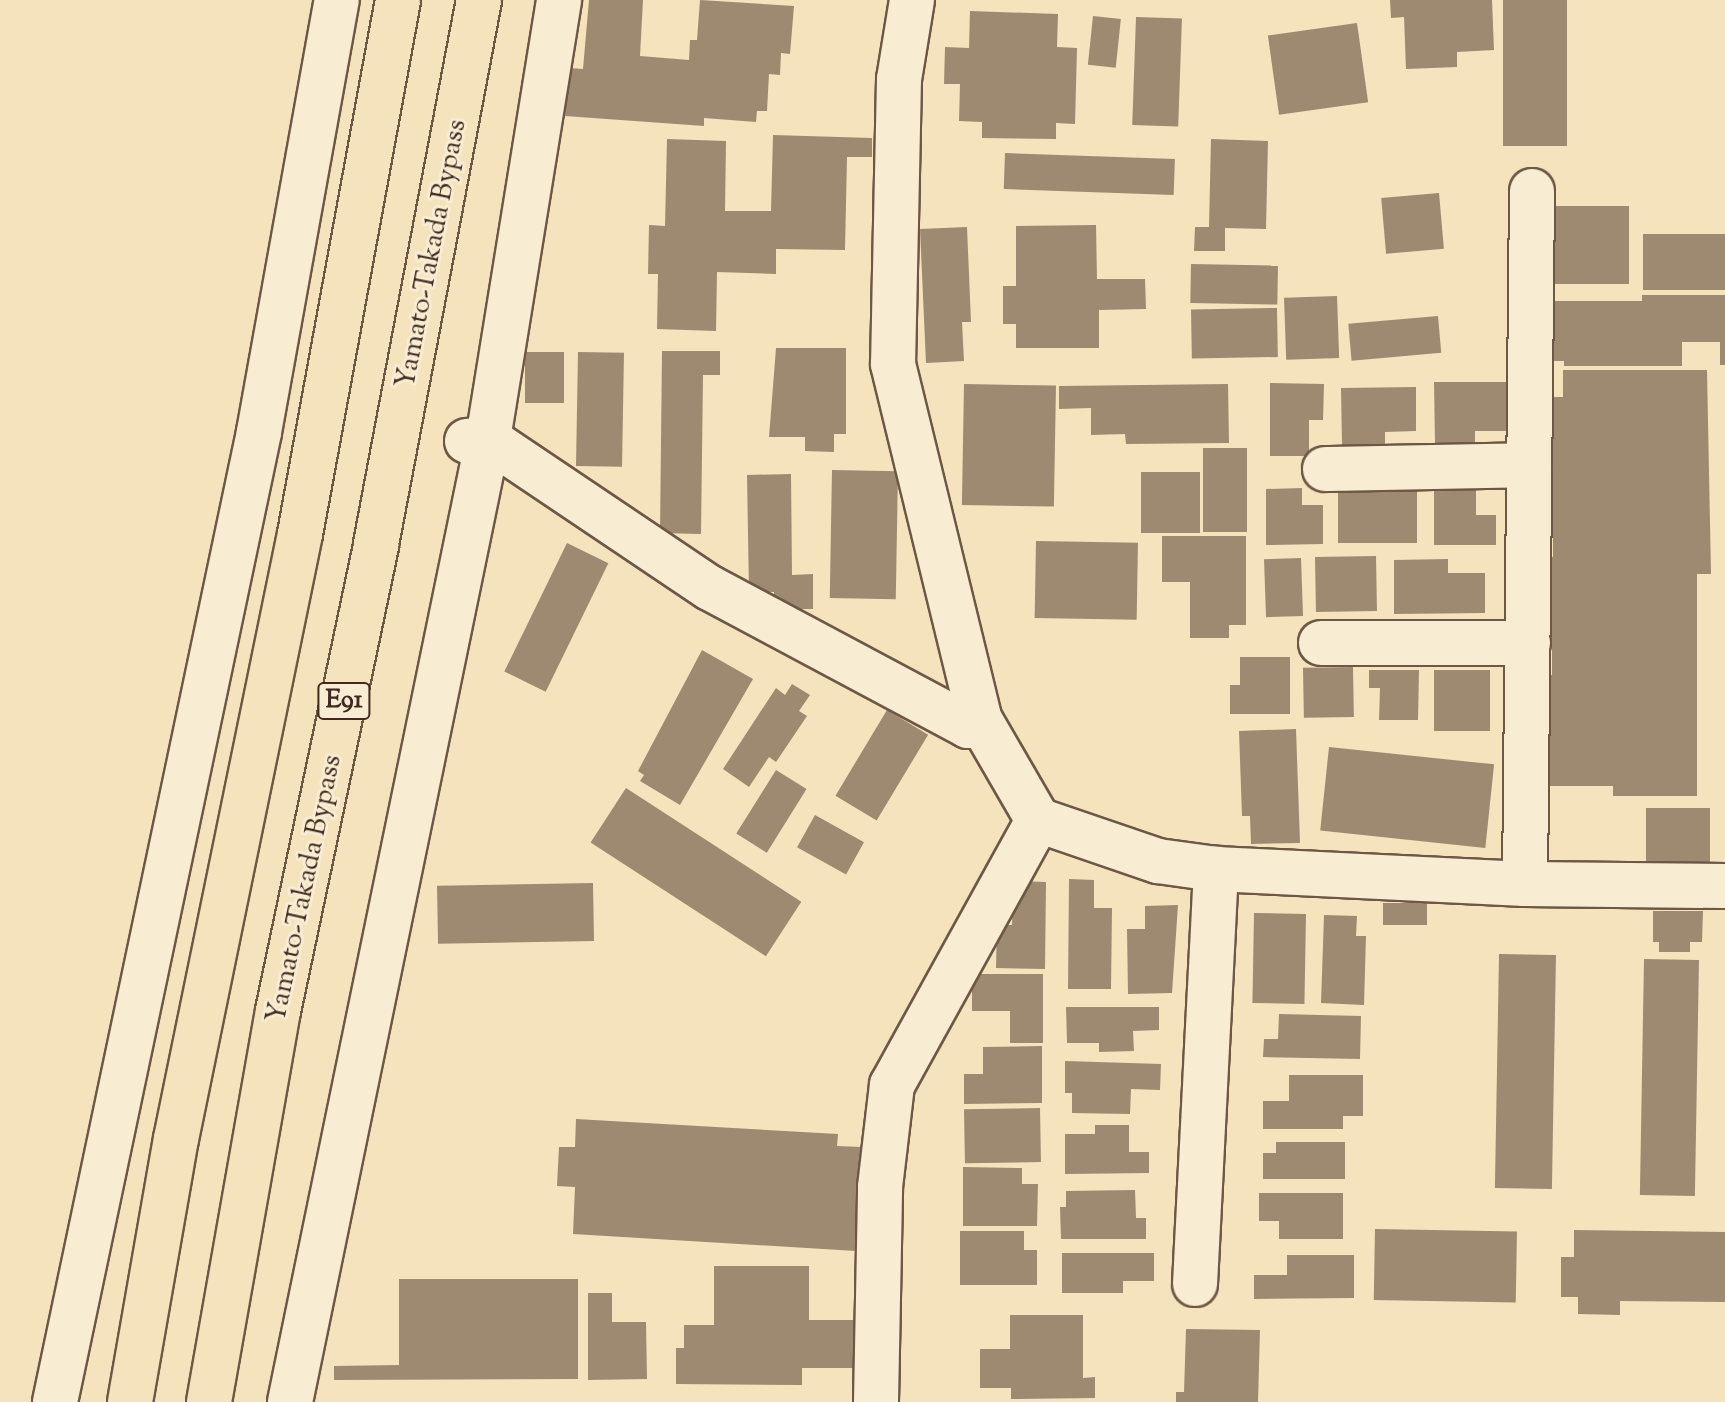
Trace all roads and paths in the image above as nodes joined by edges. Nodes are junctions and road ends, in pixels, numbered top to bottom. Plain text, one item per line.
1 (337, 0) edge
2 (398, 0) edge
3 (479, 0) edge
4 (559, 0) edge
5 (912, 0) edge
6 (1532, 191) dead end
7 (478, 440) junction
8 (1529, 465) junction
9 (1325, 469) dead end
10 (1321, 643) dead end
11 (1528, 643) junction
12 (980, 720) junction
13 (1038, 820) junction
14 (1216, 869) junction
15 (1525, 884) junction
16 (1725, 886) edge
17 (176, 1139) junction
18 (1195, 1284) dead end
19 (55, 1402) edge
20 (110, 1402) edge
21 (130, 1402) edge
22 (209, 1402) edge
23 (290, 1402) edge
24 (876, 1402) edge

1 - 19 street
2 - 17 highway
3 - 22 highway, Yamato-Takada Bypass / E91
4 - 7 street
5 - 12 street
6 - 8 street
7 - 12 street
7 - 23 street
8 - 9 street
8 - 11 street
10 - 11 street
11 - 15 street
12 - 13 street
13 - 14 street
13 - 24 street
14 - 15 street
14 - 18 street
15 - 16 street
17 - 20 highway
17 - 21 highway

